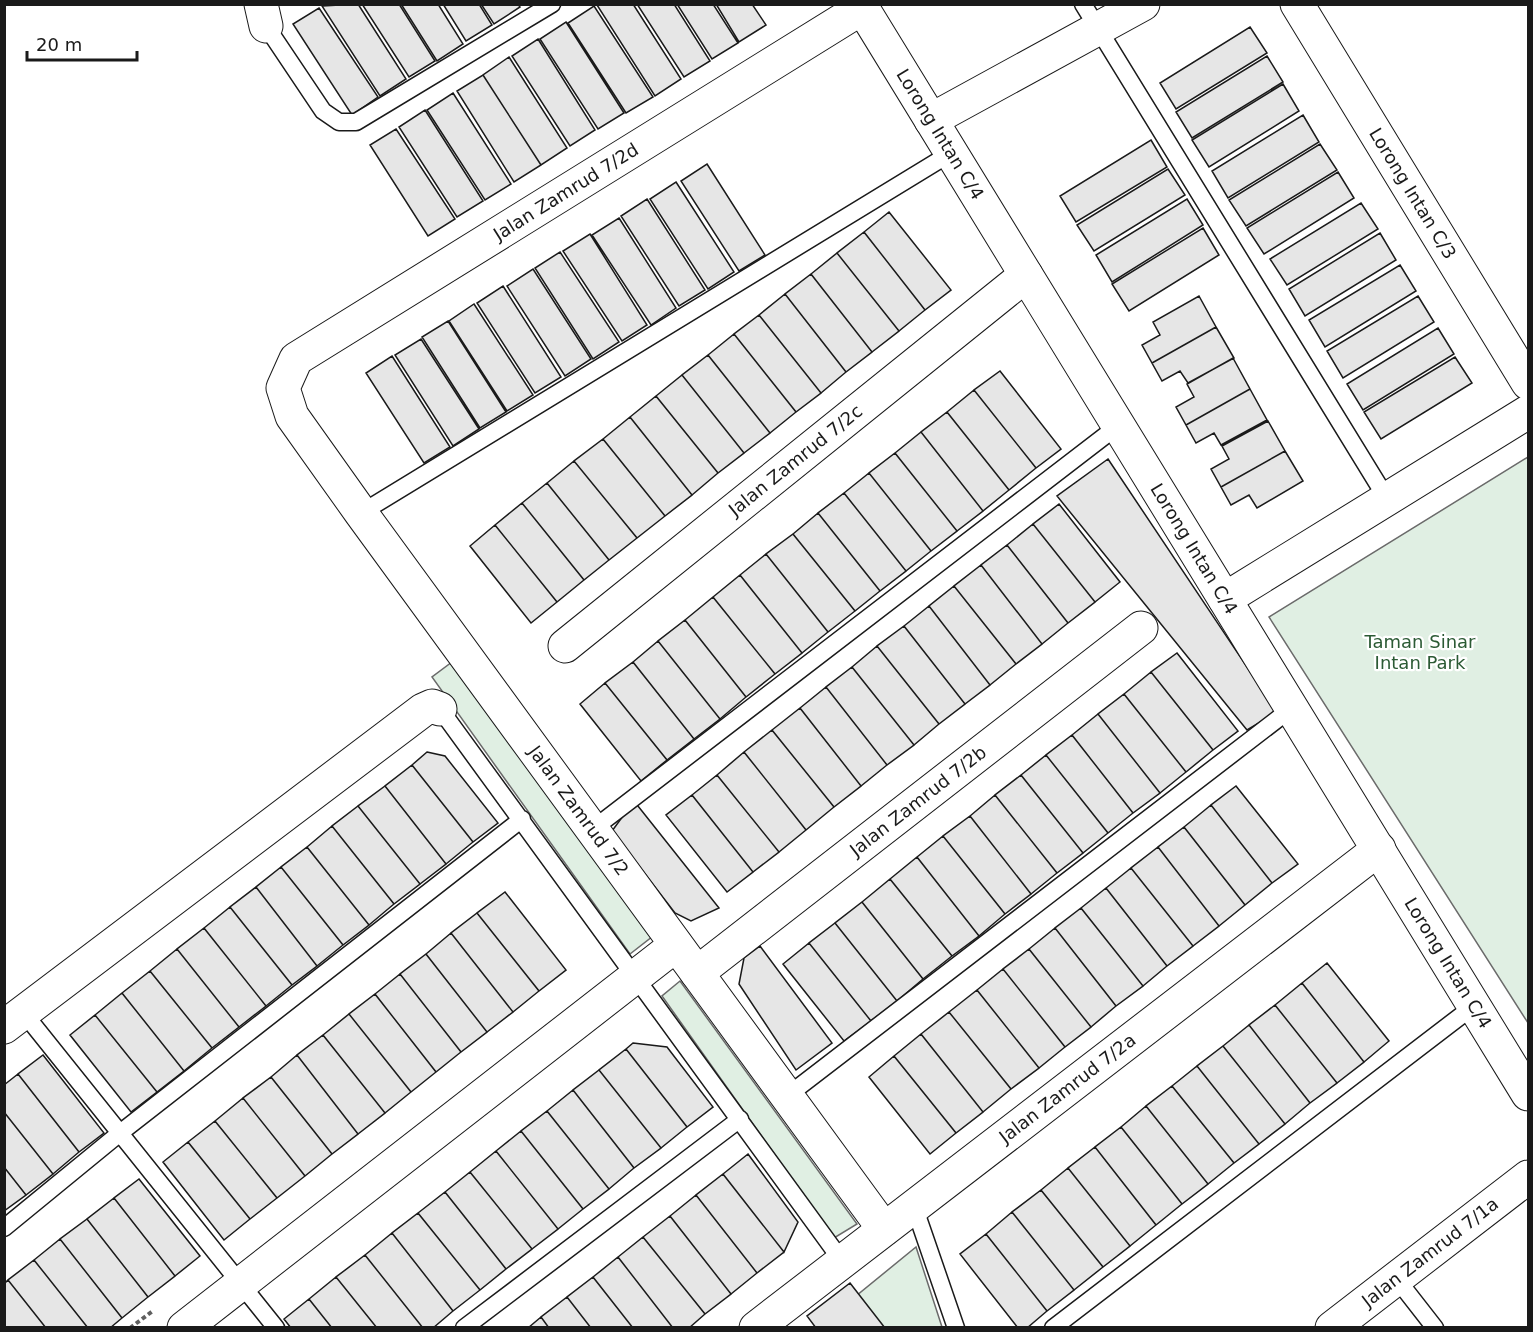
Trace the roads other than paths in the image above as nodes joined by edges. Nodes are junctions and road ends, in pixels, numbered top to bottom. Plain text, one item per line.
1 (552, 4) edge
2 (1143, 4) edge
3 (1297, 4) edge
4 (861, 6) edge
5 (263, 15) edge
6 (1091, 17) edge
7 (931, 120) junction
8 (951, 153) junction
9 (1026, 275) junction
10 (1528, 383) edge
11 (283, 388) joint
12 (1528, 412) edge
13 (1119, 425) junction
14 (1387, 499) junction
15 (361, 513) junction
16 (1225, 599) junction
17 (1141, 628) dead end
18 (565, 646) dead end
19 (1292, 708) junction
20 (440, 709) joint
21 (522, 819) junction
22 (593, 829) junction
23 (1378, 849) junction
24 (676, 945) junction
25 (697, 973) junction
26 (636, 976) junction
27 (1474, 1005) junction
28 (14, 1020) edge
29 (1528, 1094) edge
30 (787, 1096) junction
31 (740, 1119) junction
32 (120, 1133) junction
33 (1528, 1177) edge
34 (914, 1206) junction
35 (4, 1228) edge
36 (884, 1229) junction
37 (842, 1261) junction
38 (1396, 1278) junction
39 (241, 1283) junction
40 (184, 1328) edge
41 (276, 1328) edge
42 (464, 1328) edge
43 (756, 1328) edge
44 (956, 1328) edge
45 (1053, 1328) edge
46 (1332, 1328) edge
47 (1435, 1328) edge

1 - 5 lane
2 - 6 street
3 - 10 street, Lorong Intan C/3
4 - 7 street, Lorong Intan C/4
4 - 11 street, Jalan Zamrud 7/2d
6 - 7 street
6 - 14 lane
7 - 8 street, Lorong Intan C/4
8 - 9 street, Lorong Intan C/4
8 - 15 lane
9 - 13 street, Lorong Intan C/4
9 - 18 street, Jalan Zamrud 7/2c
11 - 15 street, Jalan Zamrud 7/2
12 - 14 street
13 - 16 street, Lorong Intan C/4
13 - 22 lane
14 - 16 street
15 - 22 street, Jalan Zamrud 7/2
16 - 19 street, Lorong Intan C/4
17 - 25 street, Jalan Zamrud 7/2b
19 - 23 street, Lorong Intan C/4
19 - 30 lane
20 - 21 lane
20 - 28 street
21 - 26 lane
21 - 32 lane
22 - 24 street, Jalan Zamrud 7/2
23 - 27 street, Lorong Intan C/4
23 - 34 street, Jalan Zamrud 7/2a
24 - 25 street, Jalan Zamrud 7/2
24 - 26 street
25 - 30 street, Jalan Zamrud 7/2
26 - 31 lane
26 - 39 street
27 - 29 street, Lorong Intan C/4
27 - 45 lane
28 - 32 lane
30 - 36 street, Jalan Zamrud 7/2
31 - 37 lane
31 - 42 lane
32 - 35 lane
32 - 39 lane
33 - 38 street, Jalan Zamrud 7/1a
34 - 36 street, Jalan Zamrud 7/2a
34 - 44 lane
36 - 37 street, Jalan Zamrud 7/2a
37 - 43 street, Jalan Zamrud 7/2a
38 - 46 street, Jalan Zamrud 7/1a
38 - 47 lane
39 - 40 street
39 - 41 lane

